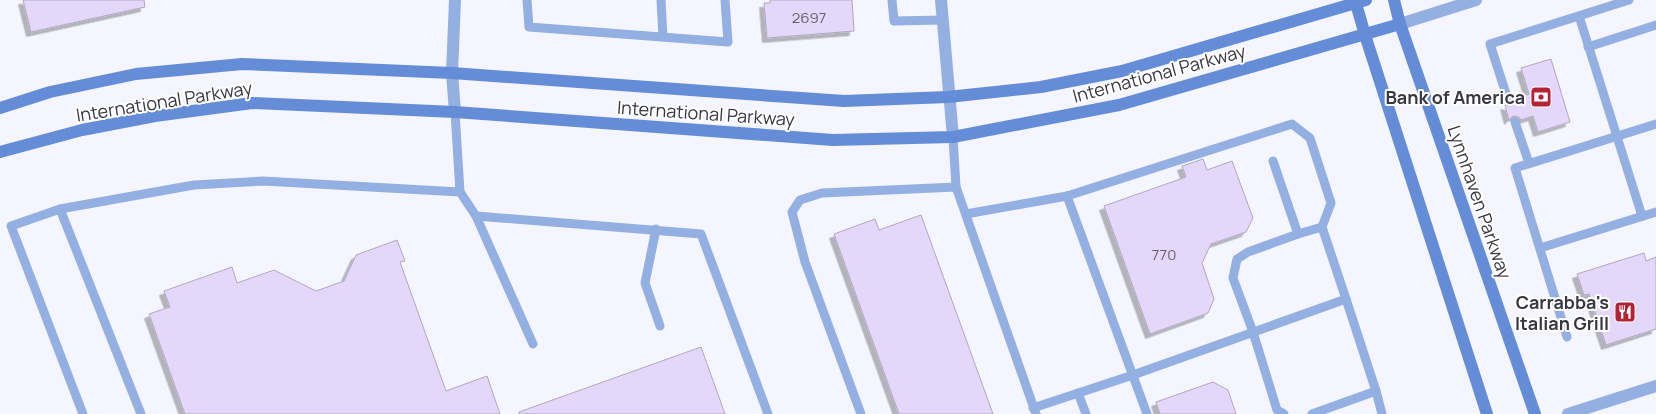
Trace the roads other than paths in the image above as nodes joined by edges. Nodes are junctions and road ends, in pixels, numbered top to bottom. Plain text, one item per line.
1 (455, 0) edge
2 (527, 0) edge
3 (660, 0) edge
4 (725, 0) edge
5 (892, 0) edge
6 (941, 0) edge
7 (1394, 0) edge
8 (1476, 0) edge
9 (1629, 0) edge
10 (1359, 1) edge
11 (1579, 16) junction
12 (943, 20) junction
13 (1400, 24) junction
14 (1656, 26) edge
15 (1365, 35) junction
16 (663, 37) junction
17 (1588, 47) junction
18 (452, 73) junction
19 (948, 97) junction
20 (1508, 100) dead end
21 (0, 108) edge
22 (455, 112) junction
23 (1515, 122) dead end
24 (1656, 124) edge
25 (953, 137) junction
26 (1617, 137) junction
27 (0, 152) edge
28 (1273, 161) dead end
29 (1529, 164) junction
30 (956, 187) junction
31 (460, 192) junction
32 (1068, 196) junction
33 (60, 210) junction
34 (1656, 212) edge
35 (966, 214) junction
36 (476, 216) junction
37 (1642, 216) junction
38 (1322, 227) junction
39 (656, 229) junction
40 (1298, 234) junction
41 (1540, 248) junction
42 (1346, 299) junction
43 (660, 326) dead end
44 (1253, 332) junction
45 (1567, 337) dead end
46 (533, 344) dead end
47 (1132, 375) junction
48 (1656, 386) edge
49 (1376, 392) junction
50 (1078, 393) junction
51 (1034, 411) edge
52 (83, 414) edge
53 (141, 414) edge
54 (768, 414) edge
55 (861, 414) edge
56 (1086, 414) edge
57 (1146, 414) edge
58 (1284, 414) edge
59 (1312, 414) edge
60 (1382, 414) edge
61 (1487, 414) edge
62 (1535, 414) edge
63 (1568, 414) edge

1 - 18 street
2 - 16 lane
3 - 16 lane
4 - 16 lane
5 - 12 lane
6 - 12 street
7 - 13 main road, Lynnhaven Parkway
8 - 13 street
9 - 11 lane
10 - 15 main road
10 - 19 main road, International Parkway
11 - 17 lane
11 - 20 lane
12 - 19 street
13 - 15 main road, International Parkway
13 - 62 main road, Lynnhaven Parkway
14 - 17 lane
15 - 25 main road, International Parkway
15 - 61 main road
17 - 26 lane
18 - 19 main road, International Parkway
18 - 21 main road, International Parkway
18 - 22 street
19 - 25 street
22 - 25 main road, International Parkway
22 - 27 main road, International Parkway
22 - 31 lane
23 - 29 lane
24 - 26 lane
25 - 30 lane
26 - 29 lane
26 - 37 lane
28 - 40 lane
29 - 41 lane
30 - 35 lane
30 - 55 lane
31 - 33 lane
31 - 36 lane
32 - 35 lane
32 - 38 lane
32 - 47 lane
33 - 52 lane
33 - 53 lane
34 - 37 lane
35 - 51 lane
36 - 39 lane
36 - 46 lane
37 - 41 lane
38 - 40 lane
38 - 42 lane
39 - 43 lane
39 - 54 lane
40 - 44 lane
41 - 45 lane
42 - 44 lane
42 - 49 lane
44 - 47 lane
44 - 58 lane
47 - 50 lane
47 - 57 lane
48 - 63 street
49 - 59 lane
49 - 60 lane
50 - 51 lane
50 - 56 lane

